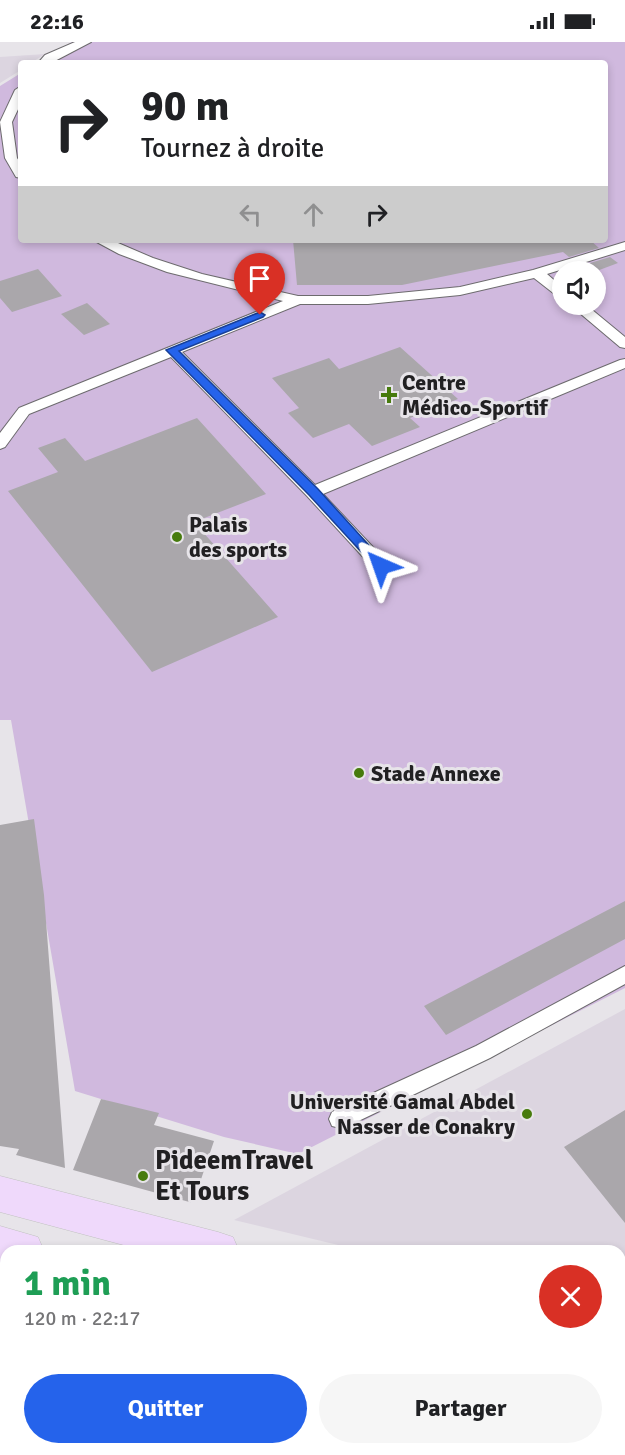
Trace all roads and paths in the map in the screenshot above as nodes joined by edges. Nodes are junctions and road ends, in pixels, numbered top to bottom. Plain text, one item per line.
1 (85, 42) edge
2 (47, 60) edge
3 (18, 96) edge
4 (18, 169) edge
5 (106, 243) edge
6 (625, 246) edge
7 (537, 273) junction
8 (552, 285) edge
9 (298, 300) junction
10 (589, 315) edge
11 (625, 344) edge
12 (172, 350) junction
13 (625, 363) edge
14 (0, 444) edge
15 (313, 492) junction
16 (381, 566) dead end
17 (625, 974) edge
18 (340, 1119) dead end
19 (0, 1194) edge
20 (195, 1245) edge

1 - 2 lane
3 - 4 lane
5 - 9 lane
6 - 7 lane
7 - 8 lane
7 - 9 lane
9 - 12 lane
10 - 11 lane
12 - 14 lane
12 - 15 lane
13 - 15 lane
15 - 16 lane
17 - 18 lane
19 - 20 main road

